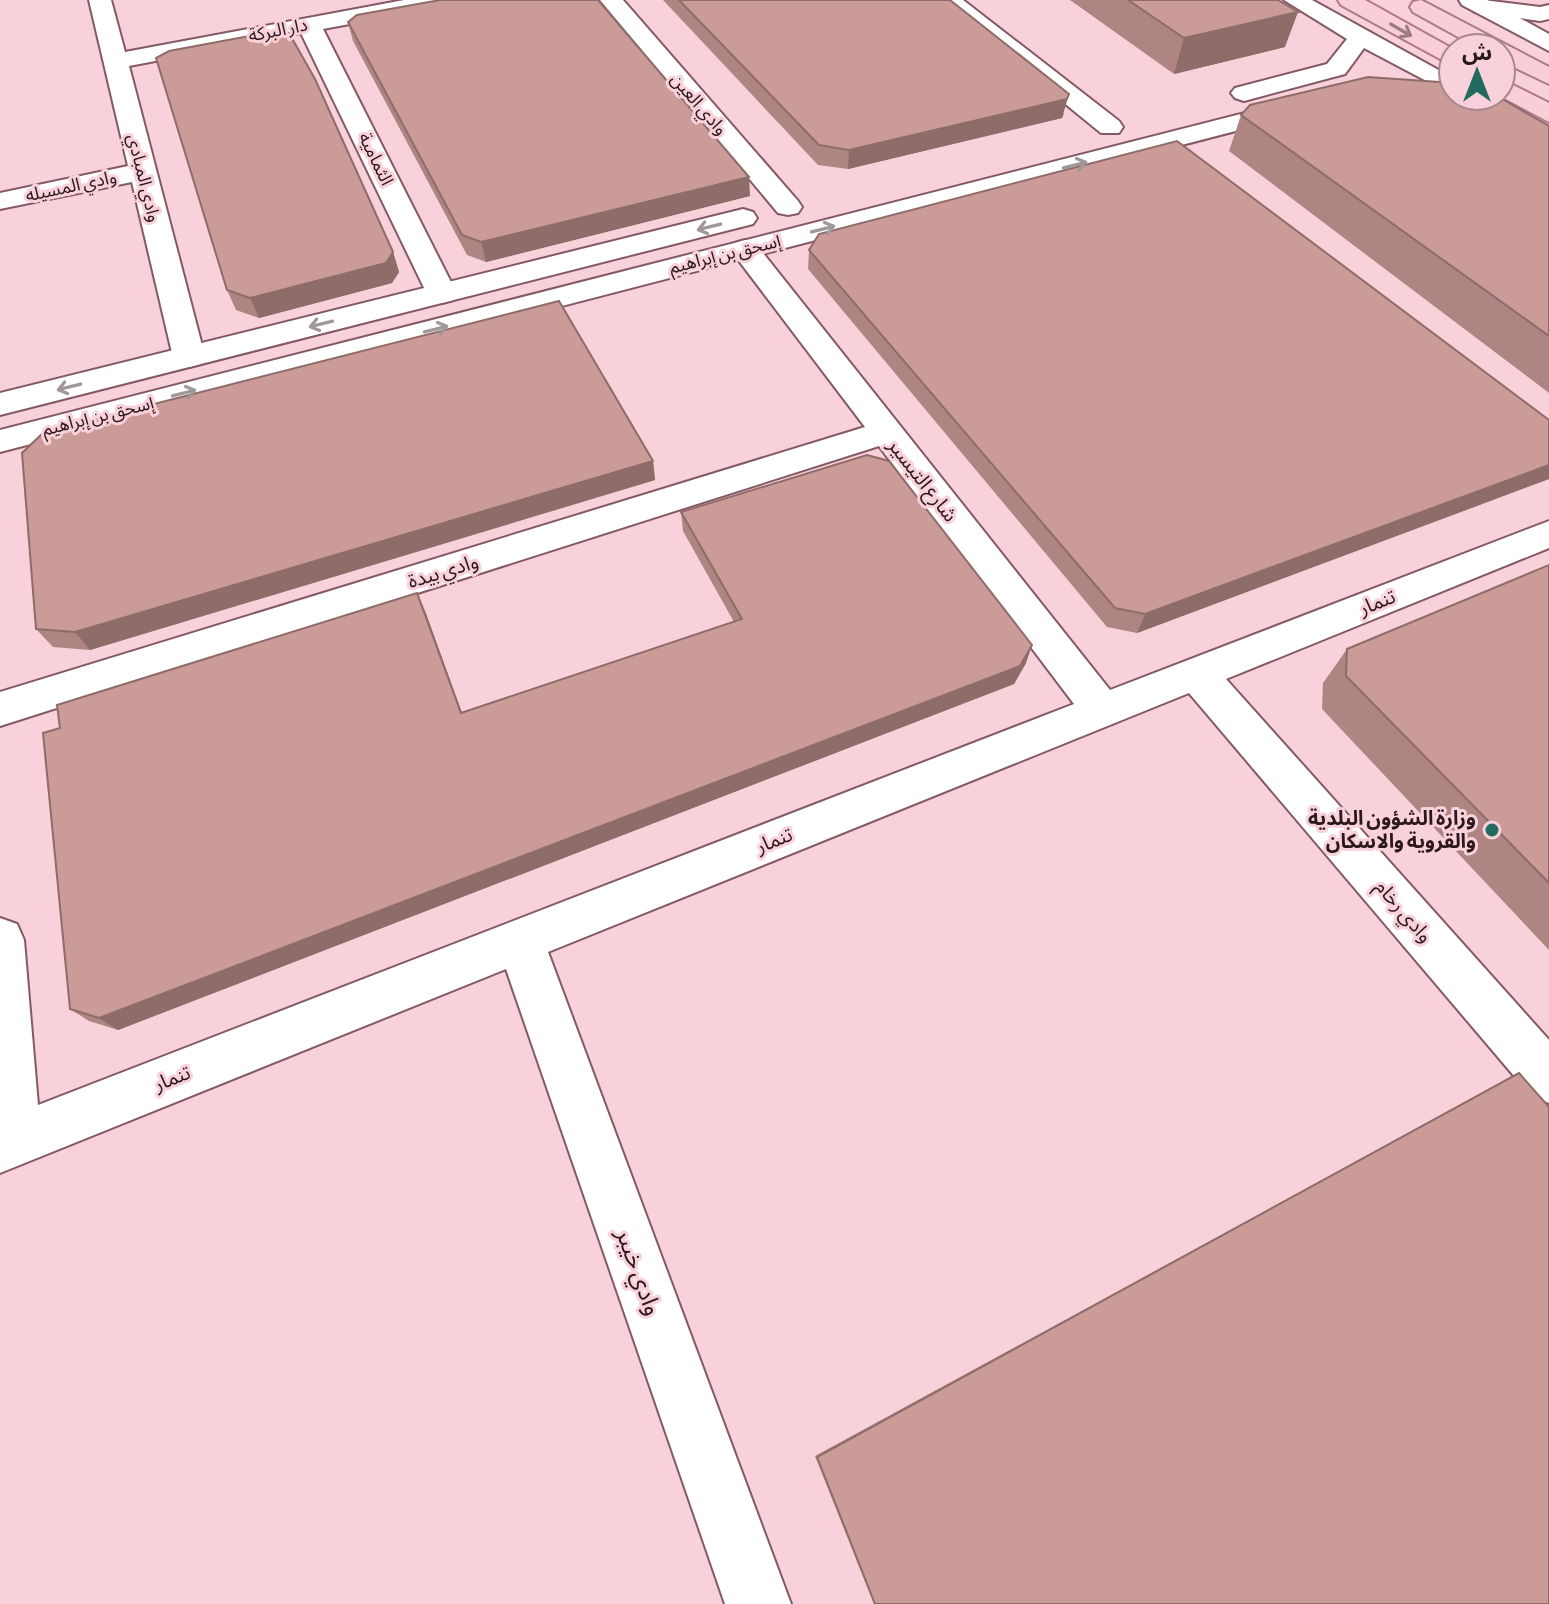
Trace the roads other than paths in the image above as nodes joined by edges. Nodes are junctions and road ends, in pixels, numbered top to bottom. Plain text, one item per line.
1 (100, 0) edge
2 (440, 0) edge
3 (611, 0) edge
4 (949, 0) edge
5 (1295, 0) edge
6 (1349, 0) edge
7 (1409, 0) edge
8 (1477, 4) edge
9 (1549, 12) edge
10 (309, 25) junction
11 (1467, 32) edge
12 (1360, 38) junction
13 (1549, 44) edge
14 (1437, 50) edge
15 (1517, 59) edge
16 (116, 61) junction
17 (1549, 77) edge
18 (1301, 79) junction
19 (1437, 80) edge
20 (1400, 88) edge
21 (1437, 89) edge
22 (1517, 95) edge
23 (1184, 108) dead end
24 (1549, 114) edge
25 (1139, 119) dead end
26 (1110, 127) junction
27 (1079, 134) dead end
28 (1170, 140) junction
29 (1195, 160) edge
30 (143, 171) junction
31 (819, 199) dead end
32 (0, 201) edge
33 (788, 207) junction
34 (745, 249) junction
35 (442, 294) junction
36 (189, 357) junction
37 (0, 404) edge
38 (886, 432) junction
39 (0, 441) edge
40 (1549, 534) edge
41 (1196, 673) junction
42 (0, 709) edge
43 (1102, 710) junction
44 (0, 940) edge
45 (520, 940) junction
46 (1549, 1078) edge
47 (8, 1142) edge
48 (758, 1604) edge

1 - 16 street, وادي المبادي
2 - 10 street, دار البركة
3 - 33 street, وادي العين
4 - 26 street
5 - 12 street
6 -> 14 main road
7 - 11 main road
8 - 9 street
8 - 13 street
10 - 16 street, دار البركة
10 - 35 street, الثمامية
12 - 18 street
12 - 19 street
15 - 17 main road
16 - 30 street, وادي المبادي
18 - 23 street
18 - 28 street, إسحق بن إبراهيم
20 - 21 street
22 - 24 main road
25 - 26 street
26 - 27 street
28 - 29 street
34 -> 28 street, إسحق بن إبراهيم
30 - 32 street, وادي المسيله
30 - 36 street, وادي المبادي
31 - 33 street, إسحق بن إبراهيم
33 -> 35 street, إسحق بن إبراهيم
34 - 38 street, شارع التيسير
39 -> 34 street, إسحق بن إبراهيم
35 -> 36 street, إسحق بن إبراهيم
36 -> 37 street, إسحق بن إبراهيم
38 - 42 street, وادي بيدة
38 - 43 street, شارع التيسير
40 - 41 street, تنمار
41 - 43 street, تنمار
41 - 46 street, وادي رخام
43 - 45 street, تنمار
44 - 47 street
45 - 47 street, تنمار
45 - 48 street, وادي خيبر

